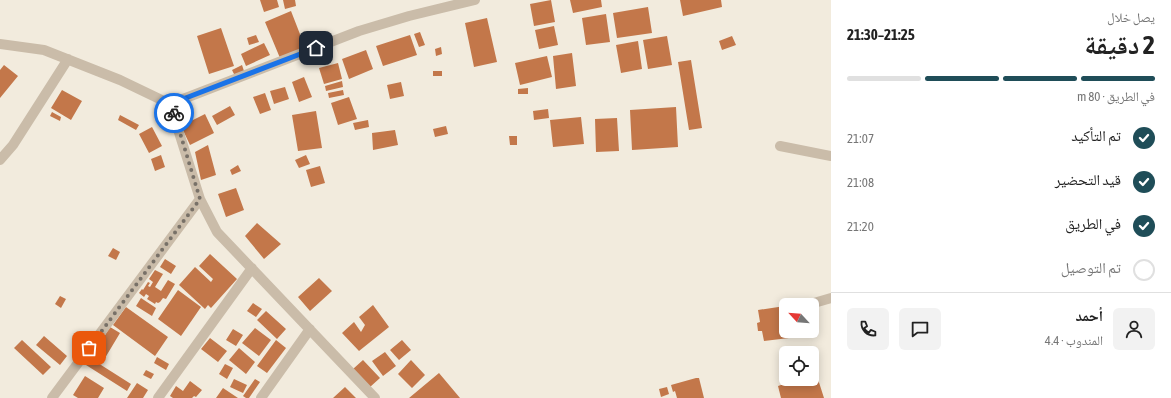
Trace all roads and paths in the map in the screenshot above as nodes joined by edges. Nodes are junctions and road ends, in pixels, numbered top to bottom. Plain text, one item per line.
1 (476, 0) edge
2 (0, 44) edge
3 (68, 59) junction
4 (170, 104) junction
5 (780, 146) dead end
6 (831, 156) edge
7 (0, 160) edge
8 (200, 199) junction
9 (252, 268) junction
10 (831, 298) edge
11 (819, 302) edge
12 (310, 329) junction
13 (52, 398) edge
14 (158, 398) edge
15 (261, 398) edge
16 (375, 398) edge

1 - 4 street
2 - 3 street
3 - 4 street
3 - 7 street
4 - 8 street
5 - 6 street
8 - 9 street
8 - 13 street
9 - 12 street
9 - 14 street
10 - 11 street
12 - 15 street
12 - 16 street

